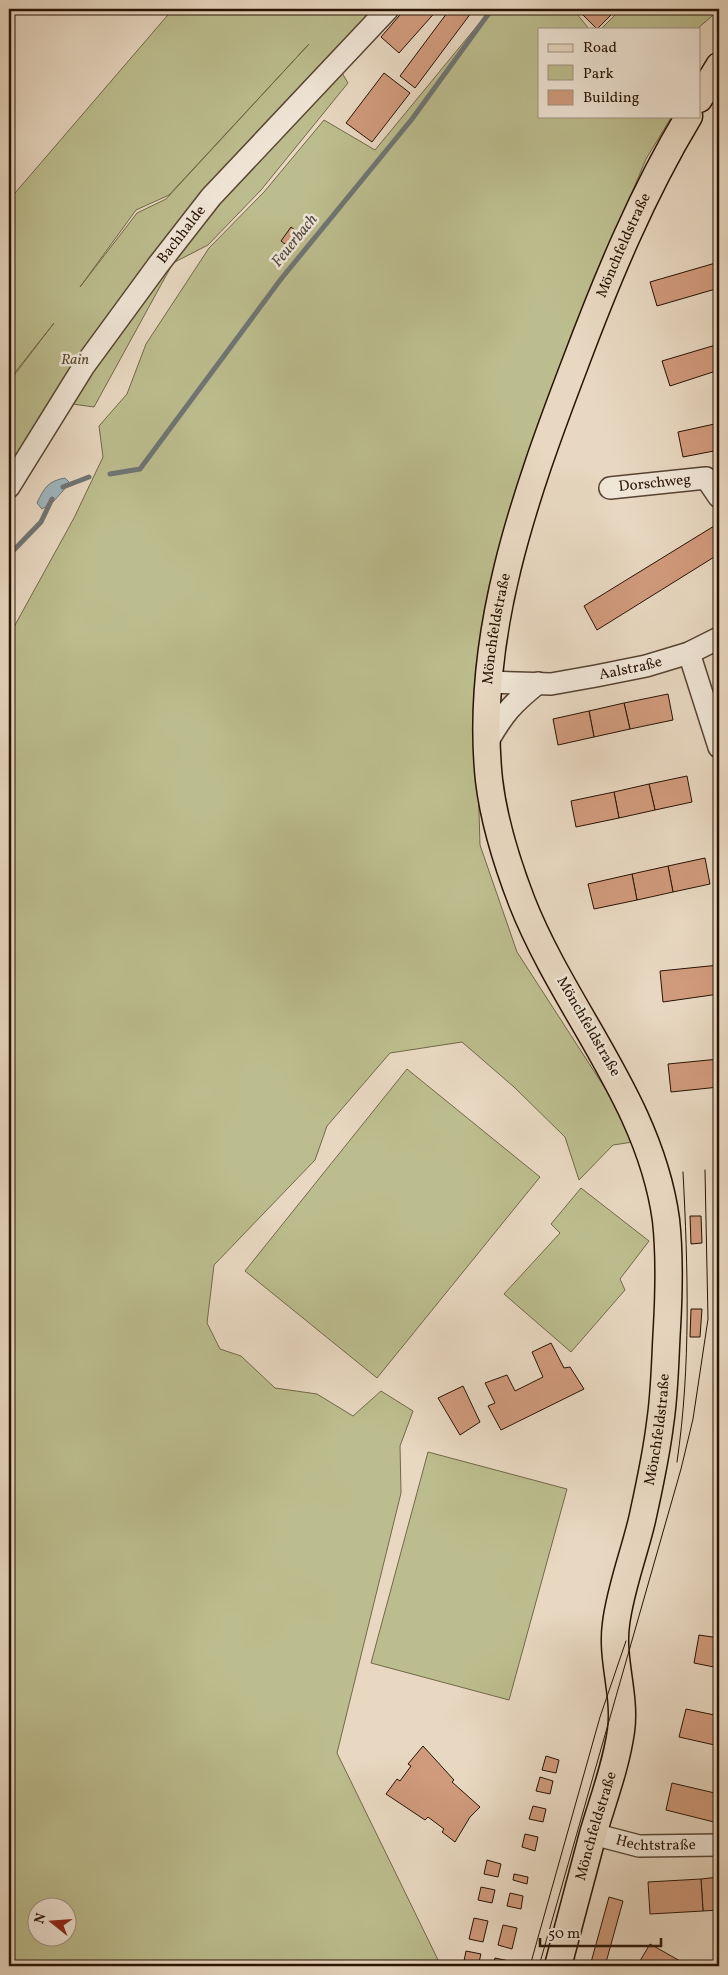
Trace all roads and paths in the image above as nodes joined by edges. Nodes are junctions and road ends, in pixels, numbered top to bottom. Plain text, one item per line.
1 (388, 9) edge
2 (719, 66) edge
3 (700, 97) edge
4 (688, 118) edge
5 (9, 486) edge
6 (610, 488) dead end
7 (719, 497) edge
8 (719, 638) edge
9 (688, 653) junction
10 (488, 682) junction
11 (538, 683) junction
12 (488, 741) junction
13 (719, 747) edge
14 (593, 1834) junction
15 (719, 1845) edge
16 (558, 1966) edge

1 - 5 street, Bachhalde
2 - 3 main road
4 - 10 main road, Mönchfeldstraße
6 - 7 street, Dorschweg
8 - 9 street, Aalstraße
9 - 11 street, Aalstraße
9 - 13 street
10 - 11 street, Aalstraße
10 - 12 main road, Mönchfeldstraße
11 - 12 street
12 - 14 main road, Mönchfeldstraße
14 - 15 street, Hechtstraße
14 - 16 main road, Mönchfeldstraße

